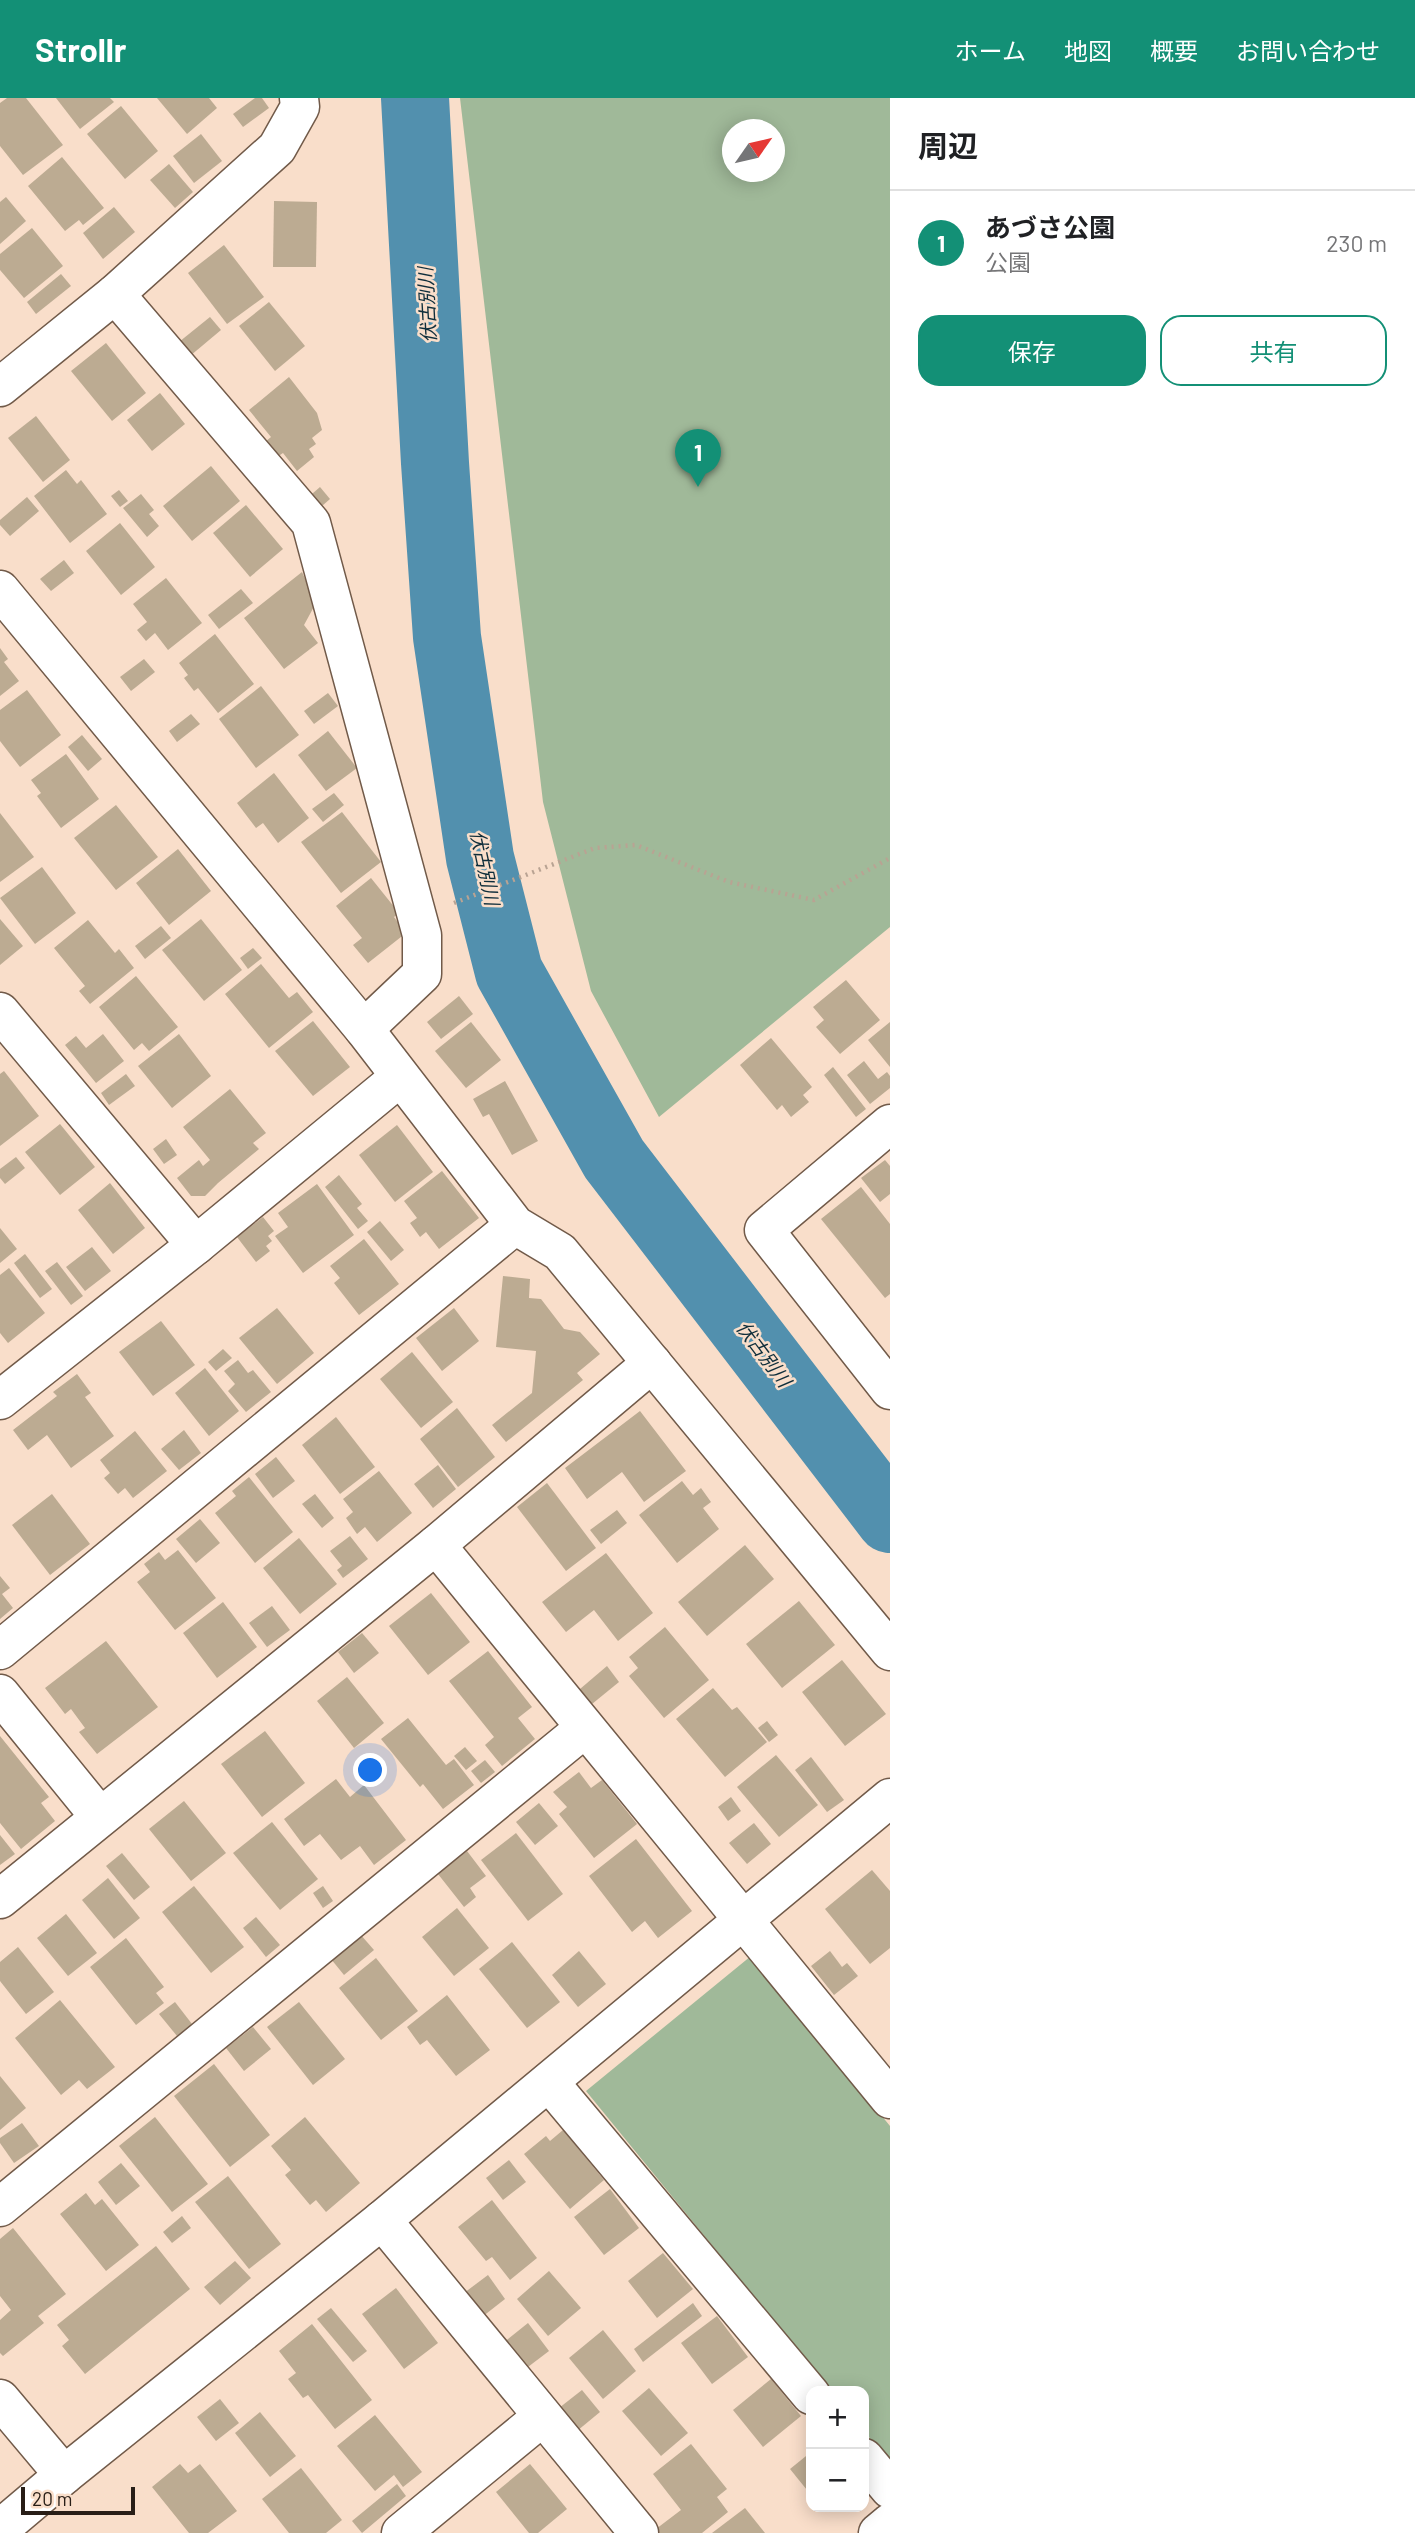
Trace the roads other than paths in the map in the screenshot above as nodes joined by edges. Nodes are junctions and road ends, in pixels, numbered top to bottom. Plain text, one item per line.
1 (299, 98) edge
2 (115, 294) junction
3 (0, 387) edge
4 (0, 590) edge
5 (0, 1012) edge
6 (364, 1029) junction
7 (400, 1077) junction
8 (890, 1124) edge
9 (516, 1225) junction
10 (196, 1245) junction
11 (652, 1363) junction
12 (890, 1390) edge
13 (0, 1400) edge
14 (436, 1545) junction
15 (0, 1650) edge
16 (890, 1651) edge
17 (0, 1694) edge
18 (585, 1728) junction
19 (890, 1798) edge
20 (100, 1817) junction
21 (0, 1899) edge
22 (742, 1921) junction
23 (549, 2082) junction
24 (890, 2099) edge
25 (0, 2207) edge
26 (382, 2220) junction
27 (806, 2389) edge
28 (0, 2399) edge
29 (542, 2417) junction
30 (869, 2464) edge
31 (64, 2475) junction
32 (890, 2489) edge
33 (890, 2523) edge
34 (0, 2529) edge
35 (401, 2533) edge
36 (639, 2533) edge
37 (878, 2533) edge

1 - 2 street
2 - 3 street
2 - 6 street
4 - 6 street
5 - 10 street
6 - 7 street
7 - 9 street
7 - 10 street
8 - 12 street
9 - 11 street
9 - 15 street
10 - 13 street
11 - 14 street
11 - 16 street
14 - 18 street
14 - 20 street
17 - 20 street
18 - 22 street
18 - 25 street
19 - 22 street
20 - 21 street
22 - 23 street
22 - 24 street
23 - 26 street
23 - 27 street
26 - 29 street
26 - 31 street
28 - 31 street
29 - 35 street
29 - 36 street
30 - 32 street
31 - 34 street
33 - 37 street

